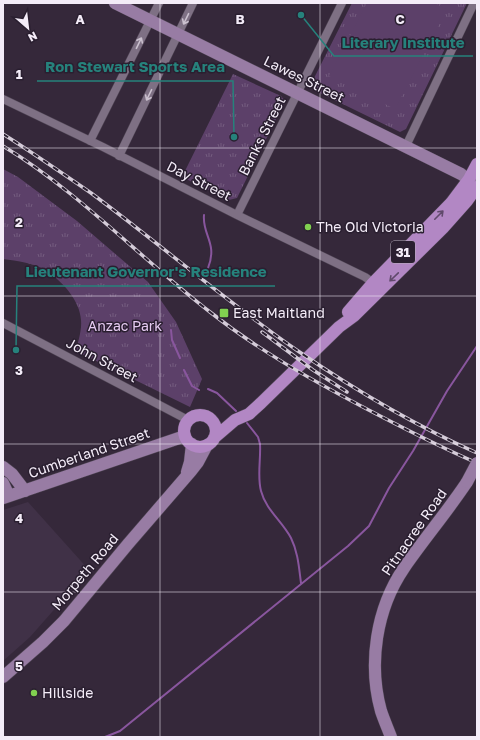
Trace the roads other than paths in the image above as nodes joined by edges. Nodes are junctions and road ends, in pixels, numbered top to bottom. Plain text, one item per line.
1 (115, 3) edge
2 (159, 3) edge
3 (193, 3) edge
4 (342, 3) edge
5 (474, 3) edge
6 (150, 21) junction
7 (178, 34) junction
8 (298, 93) junction
9 (3, 99) edge
10 (90, 141) junction
11 (406, 146) junction
12 (119, 156) junction
13 (477, 164) edge
14 (474, 184) edge
15 (237, 215) junction
16 (377, 286) junction
17 (3, 323) edge
18 (207, 416) junction
19 (188, 420) junction
20 (235, 420) junction
21 (189, 440) junction
22 (210, 441) junction
23 (477, 463) edge
24 (3, 467) edge
25 (182, 480) junction
26 (3, 483) edge
27 (25, 491) junction
28 (6, 497) edge
29 (3, 677) edge
30 (391, 737) edge

1 - 6 main road, Lawes Street
2 - 6 street
3 -> 7 street
4 - 8 street, Banks Street
5 - 11 street
6 - 7 main road, Lawes Street
10 -> 6 street
7 - 8 main road, Lawes Street
7 -> 12 street
8 - 11 main road, Lawes Street
8 - 15 street, Banks Street
9 - 10 street, Day Street
10 - 12 street, Day Street
11 - 14 main road, Lawes Street
12 - 15 street, Day Street
13 - 14 main road, 31
14 - 16 main road, 31
15 - 16 street, Day Street
16 - 20 main road, 31
17 - 19 street, John Street
18 - 19 main road
18 - 20 main road
18 - 22 main road
19 - 21 main road, 31
20 - 22 main road, 31
21 - 22 main road
21 - 25 main road, Morpeth Road / 31
21 - 27 main road, Cumberland Street
22 - 25 main road, Morpeth Road / 31
23 - 30 main road, Pitnacree Road, bridge
24 - 27 main road
25 - 29 main road, Morpeth Road / 31
26 - 28 main road
27 - 28 main road, Cumberland Street

